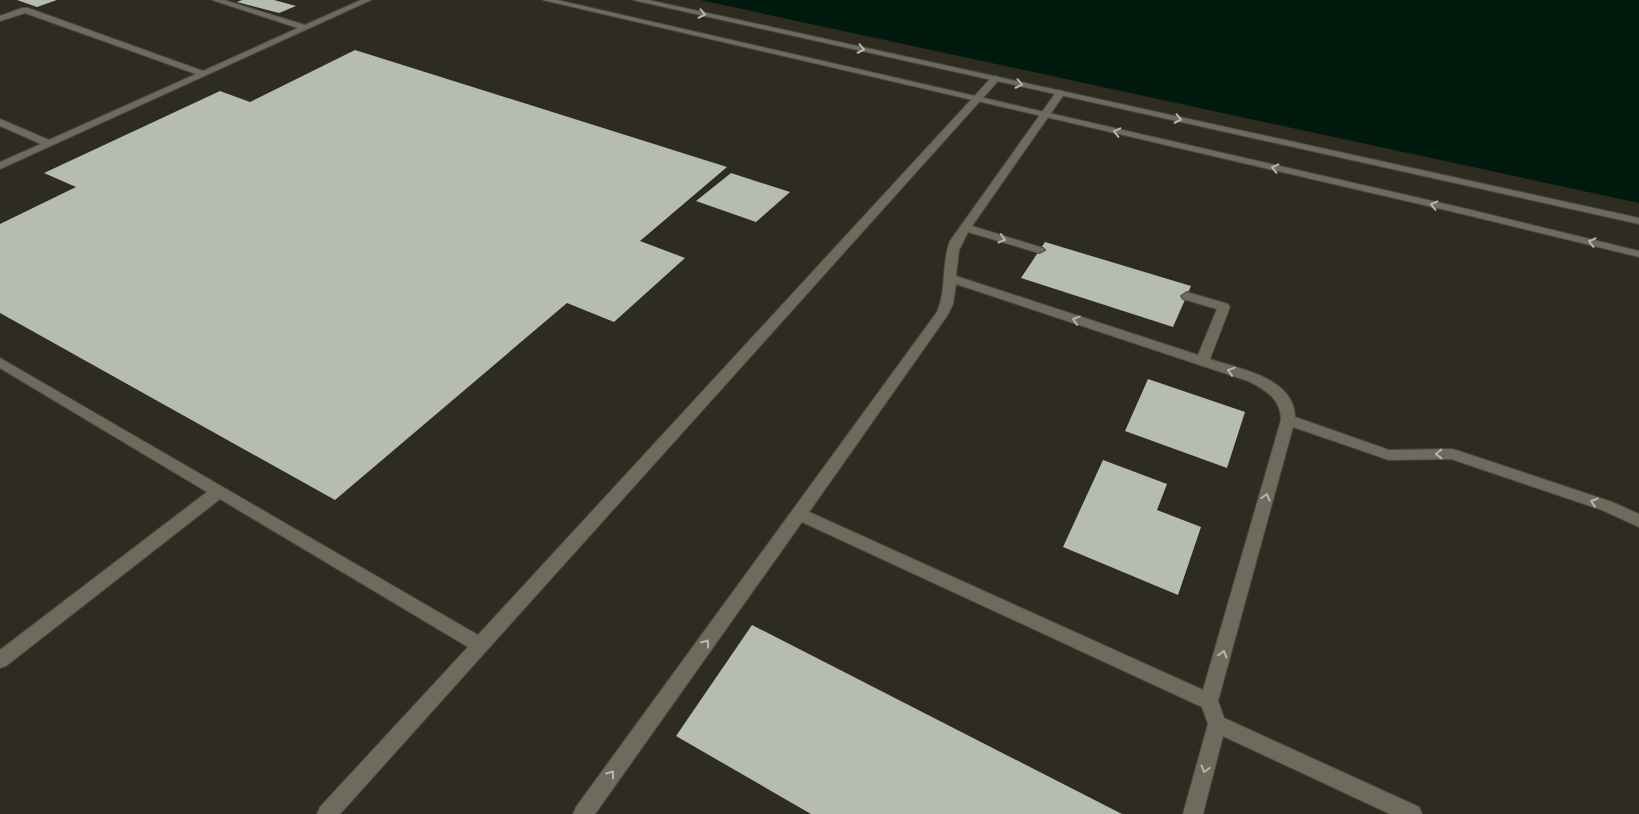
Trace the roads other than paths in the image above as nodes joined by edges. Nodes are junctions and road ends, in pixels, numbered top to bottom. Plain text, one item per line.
1 (216, 0) edge
2 (367, 0) edge
3 (547, 0) edge
4 (637, 0) edge
5 (0, 19) edge
6 (306, 28) junction
7 (204, 74) junction
8 (995, 79) junction
9 (1060, 93) junction
10 (977, 99) junction
11 (1045, 115) junction
12 (0, 122) edge
13 (49, 144) junction
14 (0, 166) edge
15 (1639, 221) edge
16 (966, 228) junction
17 (1039, 250) dead end
18 (1639, 254) edge
19 (950, 278) junction
20 (1186, 296) dead end
21 (0, 362) edge
22 (1202, 362) junction
23 (1288, 420) junction
24 (219, 492) junction
25 (799, 514) junction
26 (1639, 521) edge
27 (480, 645) junction
28 (0, 660) edge
29 (1209, 701) junction
30 (1217, 724) junction
31 (327, 814) edge
32 (583, 814) edge
33 (1193, 814) edge
34 (1412, 814) edge

1 - 6 street
2 - 6 street
3 - 10 street
4 -> 8 street
5 - 7 street
6 - 7 street
7 - 13 street
8 -> 9 street
8 - 10 street
9 - 11 street
9 -> 15 street
10 - 11 street
10 - 27 street
11 - 16 street
18 -> 11 street
12 - 13 street
13 - 14 street
16 -> 17 street
16 - 19 street
22 -> 19 street
19 - 25 street
20 - 22 street
21 - 24 street
23 -> 22 street
26 -> 23 street
29 -> 23 street
24 - 27 street
24 - 28 street
25 - 29 street
32 -> 25 street
27 - 31 street
29 - 30 street
30 -> 33 street
30 - 34 street

